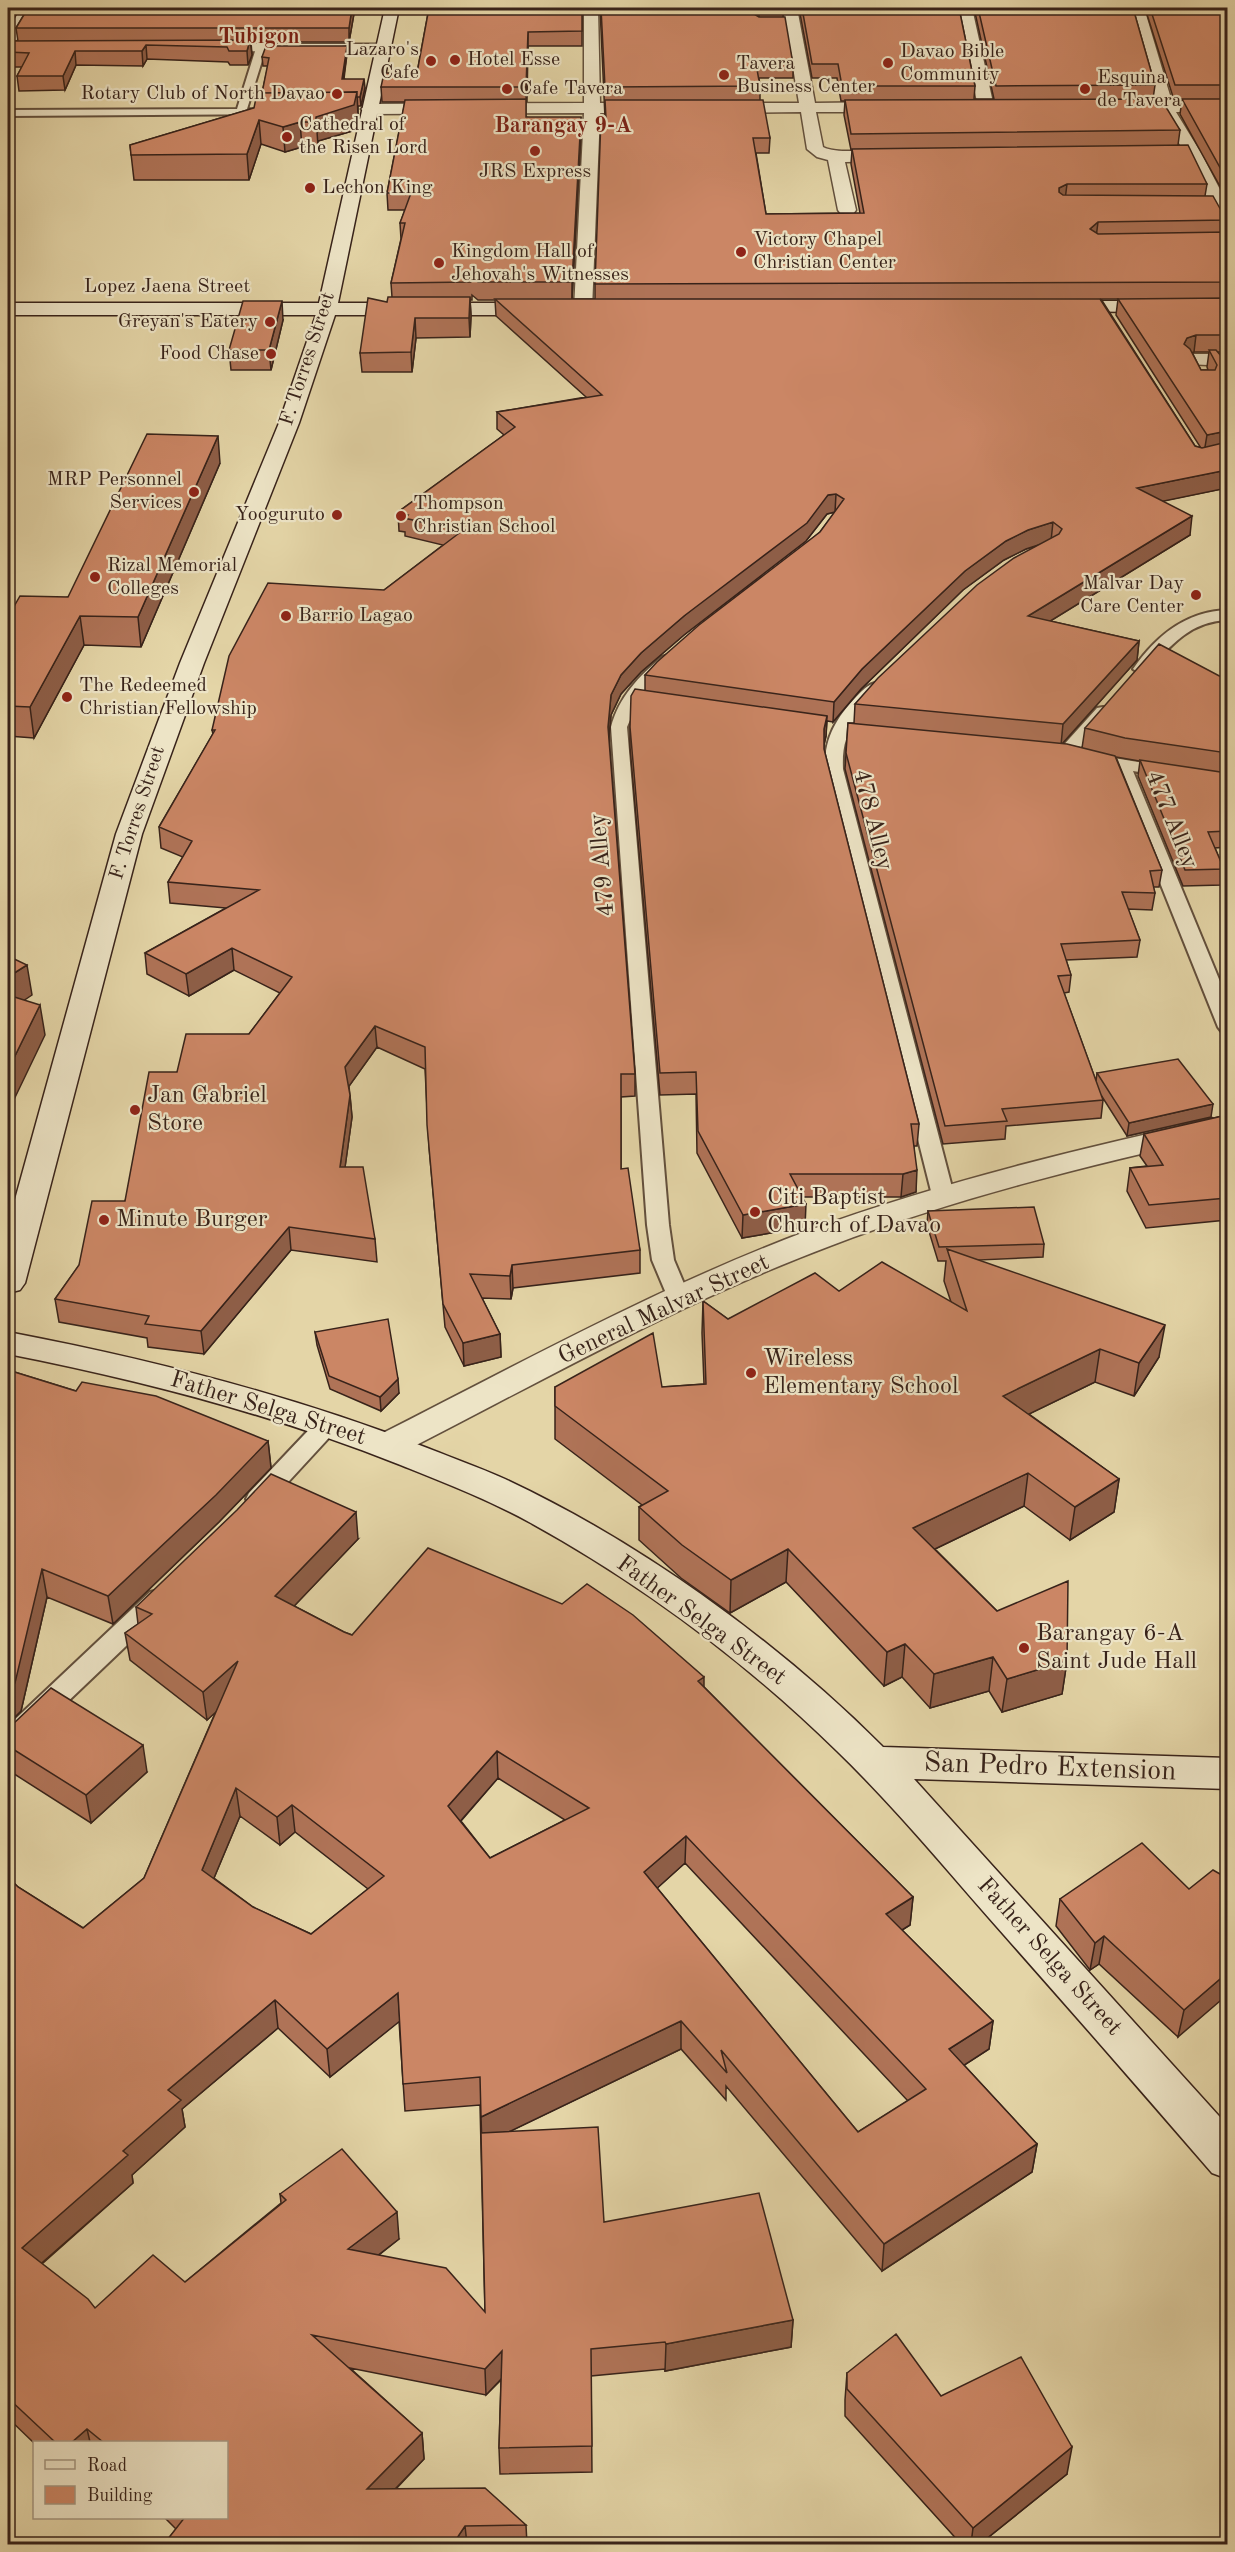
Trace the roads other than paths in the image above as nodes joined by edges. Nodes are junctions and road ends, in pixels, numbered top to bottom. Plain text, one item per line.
1 (28, 8) edge
2 (392, 8) edge
3 (591, 8) edge
4 (790, 8) edge
5 (964, 8) edge
6 (1137, 8) edge
7 (11, 47) edge
8 (261, 48) junction
9 (383, 48) junction
10 (192, 49) edge
11 (808, 107) junction
12 (902, 107) edge
13 (986, 107) edge
14 (1105, 107) edge
15 (1165, 107) junction
16 (1227, 107) edge
17 (592, 108) junction
18 (662, 108) edge
19 (708, 108) edge
20 (365, 110) junction
21 (241, 112) junction
22 (288, 112) edge
23 (8, 113) edge
24 (1169, 153) edge
25 (1193, 153) junction
26 (908, 156) edge
27 (836, 157) junction
28 (847, 210) dead end
29 (1227, 224) edge
30 (1046, 307) edge
31 (1102, 307) junction
32 (1227, 307) edge
33 (8, 309) edge
34 (327, 309) junction
35 (584, 309) junction
36 (607, 309) edge
37 (1113, 325) edge
38 (1227, 360) edge
39 (1198, 367) edge
40 (1227, 615) edge
41 (684, 646) edge
42 (891, 672) edge
43 (1127, 685) edge
44 (629, 700) junction
45 (1112, 702) edge
46 (652, 704) edge
47 (833, 730) junction
48 (862, 733) edge
49 (1043, 751) edge
50 (1066, 753) junction
51 (1122, 766) junction
52 (1227, 782) edge
53 (1227, 1027) edge
54 (1227, 1125) edge
55 (943, 1196) junction
56 (8, 1283) edge
57 (679, 1298) junction
58 (8, 1343) edge
59 (329, 1424) junction
60 (388, 1445) junction
61 (245, 1514) edge
62 (179, 1579) edge
63 (8, 1742) edge
64 (873, 1762) junction
65 (1227, 1774) edge
66 (1227, 2159) edge

1 - 7 street
2 - 9 street, F. Torres Street
3 - 17 street
4 - 11 street
5 - 13 street
6 - 15 street
8 - 9 street
8 - 10 street
8 - 21 lane
9 - 20 street, F. Torres Street
11 - 12 street
11 - 19 street
11 - 27 street
14 - 15 street
15 - 16 street
15 - 25 street
17 - 18 street
17 - 20 street
17 - 35 street
20 - 34 street, F. Torres Street
21 - 22 lane
21 - 23 lane
24 - 25 street
25 - 29 street
26 - 27 street
27 - 28 street
30 - 31 street
31 - 32 street
31 - 37 lane
33 - 34 street, Lopez Jaena Street
34 - 35 street, Lopez Jaena Street
34 - 56 street, F. Torres Street
35 - 36 street, Lopez Jaena Street
38 - 39 street
40 - 43 lane
41 - 44 lane, 479 Alley
42 - 47 lane, 478 Alley
44 - 46 lane
44 - 57 lane, 479 Alley
45 - 50 lane
47 - 48 lane
47 - 55 lane, 478 Alley
49 - 50 lane
50 - 51 lane
51 - 52 lane
51 - 53 lane, 477 Alley
54 - 55 street, General Malvar Street
55 - 57 street, General Malvar Street
57 - 60 street, General Malvar Street
58 - 59 street, Father Selga Street
59 - 60 street, Father Selga Street
59 - 61 lane
60 - 64 street, Father Selga Street
62 - 63 lane
64 - 65 street, San Pedro Extension
64 - 66 street, Father Selga Street

